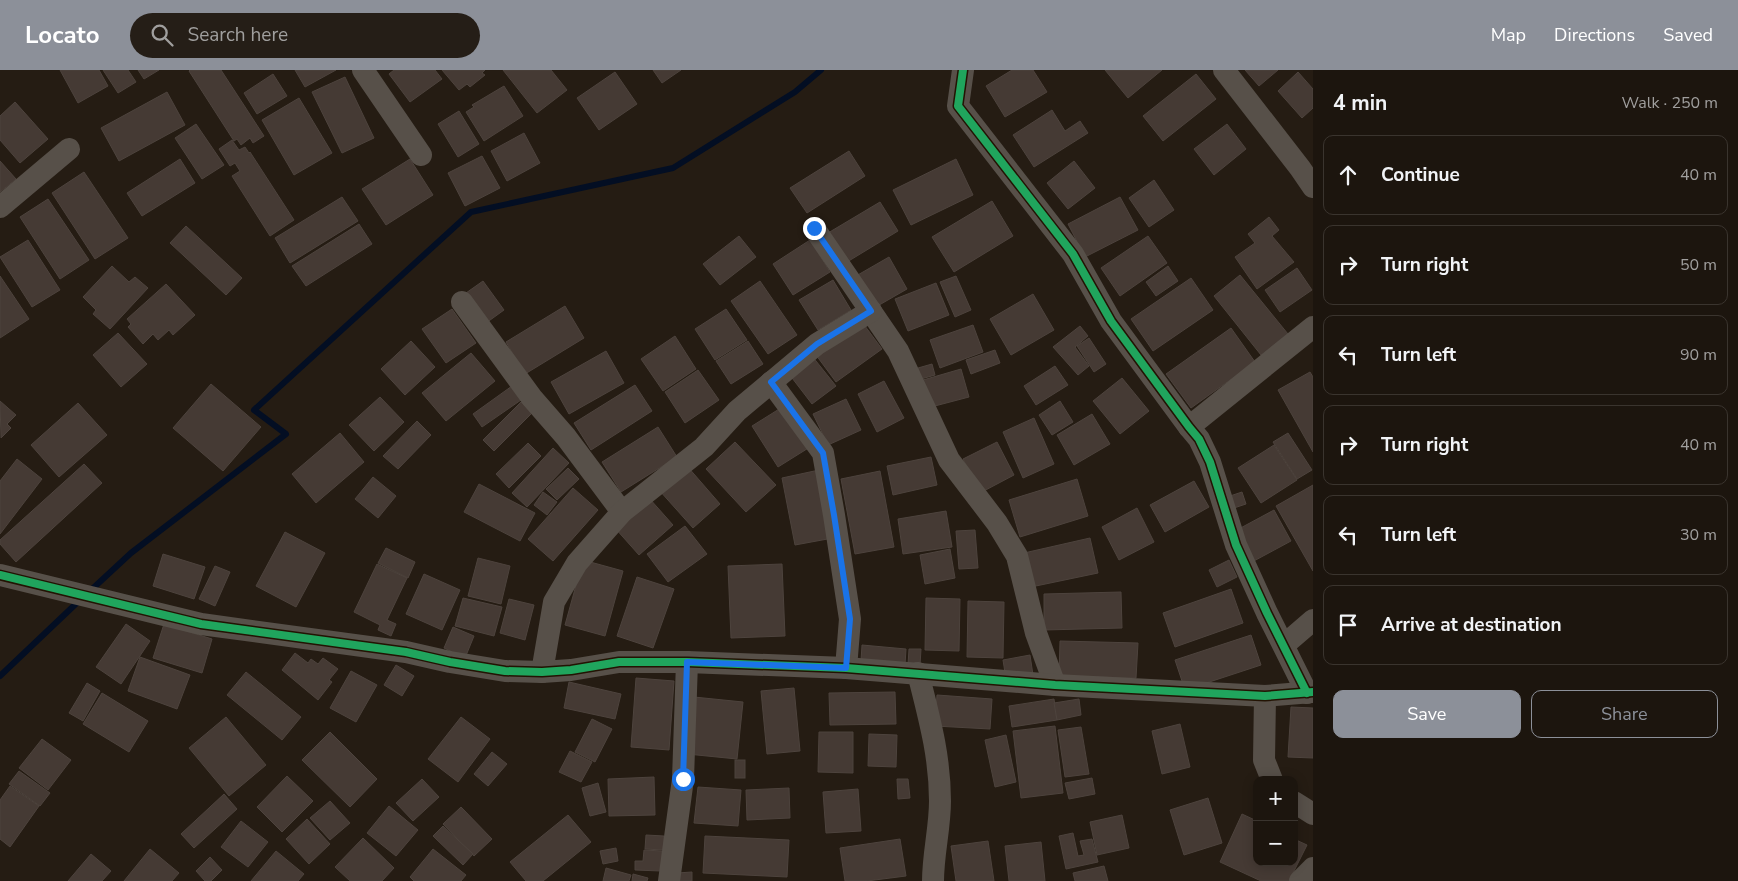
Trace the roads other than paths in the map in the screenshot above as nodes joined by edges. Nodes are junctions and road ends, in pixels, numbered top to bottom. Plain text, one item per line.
1 (363, 70) edge
2 (963, 70) edge
3 (1224, 70) edge
4 (69, 149) dead end
5 (421, 155) dead end
6 (1313, 187) edge
7 (0, 207) edge
8 (814, 228) dead end
9 (462, 302) dead end
10 (871, 311) junction
11 (1313, 328) edge
12 (771, 382) junction
13 (1189, 427) junction
14 (622, 512) junction
15 (0, 575) edge
16 (1313, 620) edge
17 (1284, 645) junction
18 (687, 662) junction
19 (846, 668) junction
20 (542, 672) junction
21 (918, 673) junction
22 (1055, 685) junction
23 (1310, 692) edge
24 (1265, 696) junction
25 (1270, 776) edge
26 (1298, 805) edge
27 (1313, 814) edge
28 (1313, 868) edge
29 (669, 881) edge
30 (933, 881) edge
31 (1300, 881) edge

1 - 5 street
2 - 13 street
3 - 6 street
4 - 7 street
8 - 10 street
9 - 14 street
10 - 12 street
10 - 22 street
11 - 13 street
12 - 14 street
12 - 19 street
13 - 17 street
14 - 20 street
15 - 20 street
16 - 17 street
17 - 23 street
18 - 19 street
18 - 20 street
18 - 29 street
19 - 21 street
21 - 22 street
21 - 30 street
22 - 24 street
23 - 24 street
24 - 25 street
26 - 27 street
28 - 31 street

